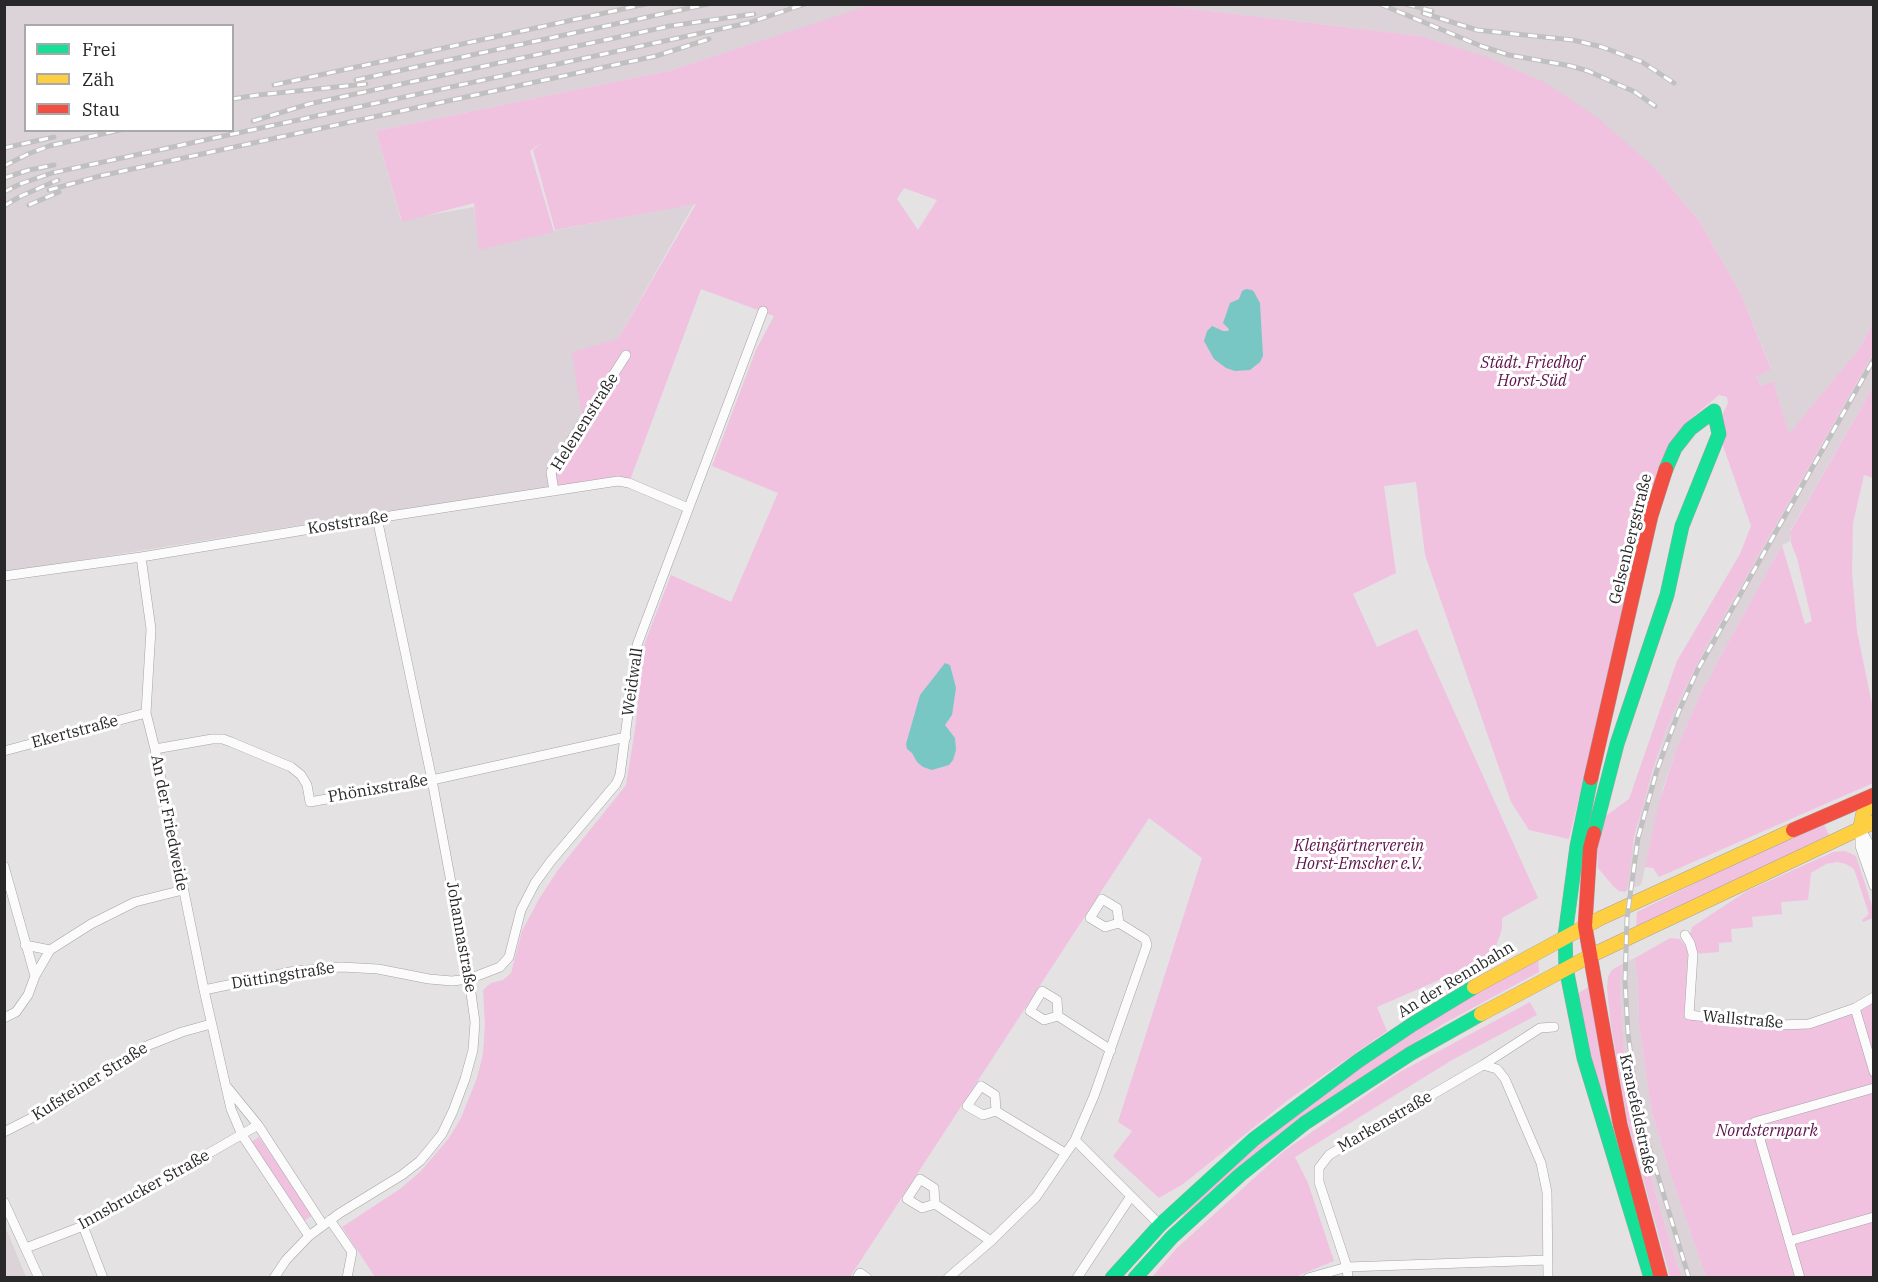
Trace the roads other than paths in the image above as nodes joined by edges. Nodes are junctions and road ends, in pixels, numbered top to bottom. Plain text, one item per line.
1 (763, 311) dead end
2 (626, 355) dead end
3 (554, 491) junction
4 (688, 508) junction
5 (377, 518) junction
6 (141, 557) junction
7 (4, 576) edge
8 (146, 713) junction
9 (626, 737) junction
10 (155, 748) junction
11 (4, 751) edge
12 (432, 780) junction
13 (1874, 797) edge
14 (1833, 812) junction
15 (1874, 822) edge
16 (1860, 828) junction
17 (1874, 862) edge
18 (4, 866) edge
19 (1874, 886) edge
20 (183, 890) junction
21 (1119, 923) dead end
22 (1585, 926) junction
23 (1685, 935) dead end
24 (1566, 936) junction
25 (25, 945) junction
26 (50, 950) junction
27 (1590, 956) junction
28 (1566, 968) junction
29 (35, 976) junction
30 (469, 979) junction
31 (204, 990) junction
32 (1874, 997) edge
33 (1855, 1008) junction
34 (1058, 1016) dead end
35 (4, 1018) edge
36 (211, 1024) junction
37 (1554, 1027) dead end
38 (1111, 1050) junction
39 (1483, 1065) junction
40 (1874, 1072) edge
41 (226, 1085) junction
42 (1874, 1088) edge
43 (996, 1111) dead end
44 (258, 1125) junction
45 (4, 1132) edge
46 (242, 1135) junction
47 (1075, 1140) junction
48 (1065, 1153) junction
49 (1131, 1196) junction
50 (4, 1202) edge
51 (935, 1204) dead end
52 (1874, 1217) edge
53 (327, 1222) junction
54 (1160, 1225) junction
55 (83, 1226) junction
56 (309, 1236) junction
57 (1172, 1237) junction
58 (991, 1241) junction
59 (1789, 1241) junction
60 (26, 1248) junction
61 (1548, 1260) junction
62 (1347, 1267) junction
63 (39, 1278) edge
64 (104, 1278) edge
65 (274, 1278) edge
66 (347, 1278) edge
67 (857, 1278) edge
68 (867, 1278) edge
69 (948, 1278) edge
70 (1077, 1278) edge
71 (1112, 1278) edge
72 (1135, 1278) edge
73 (1308, 1278) edge
74 (1348, 1278) edge
75 (1548, 1278) edge
76 (1651, 1278) edge
77 (1661, 1278) edge
78 (1800, 1278) edge

1 - 4 street, Weidwall
2 - 3 street, Helenenstraße
3 - 4 street, Koststraße
3 - 5 street, Koststraße
4 - 9 street, Weidwall
5 - 6 street, Koststraße
5 - 12 street, Johannastraße
6 - 7 street, Koststraße
6 - 8 street, An der Friedweide
8 - 10 street, An der Friedweide
8 - 11 street, Ekertstraße
9 - 12 street, Phönixstraße
9 - 30 street, Weidwall
10 - 12 street, Phönixstraße
10 - 20 street, An der Friedweide
12 - 30 street, Johannastraße
13 - 14 street, An der Rennbahn
13 - 16 street
14 - 16 street
14 - 22 street, An der Rennbahn
15 - 16 street
16 - 17 street
16 - 19 street
16 - 27 street
18 - 25 street
20 - 26 street
20 - 31 street, An der Friedweide
21 - 38 street
22 - 24 street, An der Rennbahn
22 - 24 street, Gelsenbergstraße
22 - 27 street, Kranefeldstraße
23 - 33 street, Wallstraße
24 - 28 street, Kranefeldstraße
24 - 54 street, An der Rennbahn
25 - 26 street
25 - 29 street
26 - 29 street
27 - 28 street
27 - 77 street, Kranefeldstraße
28 - 57 street
28 - 76 street, Kranefeldstraße
29 - 35 street
30 - 31 street, Düttingstraße
30 - 53 street, Johannastraße
31 - 36 street, An der Friedweide
32 - 33 street, Wallstraße
33 - 40 street
34 - 38 street
36 - 41 street, An der Friedweide
36 - 45 street, Kufsteiner Straße
37 - 39 street, Markenstraße
38 - 47 street
39 - 61 street
39 - 62 street, Markenstraße
41 - 44 street, An der Friedweide
41 - 46 street, An der Friedweide
42 - 59 street
43 - 48 street
44 - 46 street, Innsbrucker Straße
44 - 53 street, An der Friedweide
46 - 55 street, Innsbrucker Straße
46 - 56 street, An der Friedweide
47 - 48 street
47 - 49 street
48 - 58 street
49 - 54 street
49 - 70 street
50 - 60 street
51 - 58 street
52 - 59 street
53 - 56 street, Johannastraße
53 - 66 street, An der Friedweide
54 - 57 street
54 - 71 street, An der Rennbahn
55 - 60 street, Innsbrucker Straße
55 - 64 street
56 - 65 street, Johannastraße
57 - 72 street
58 - 69 street
59 - 78 street
60 - 63 street
61 - 62 street
61 - 75 street
62 - 73 street
62 - 74 street, Markenstraße
67 - 68 street

